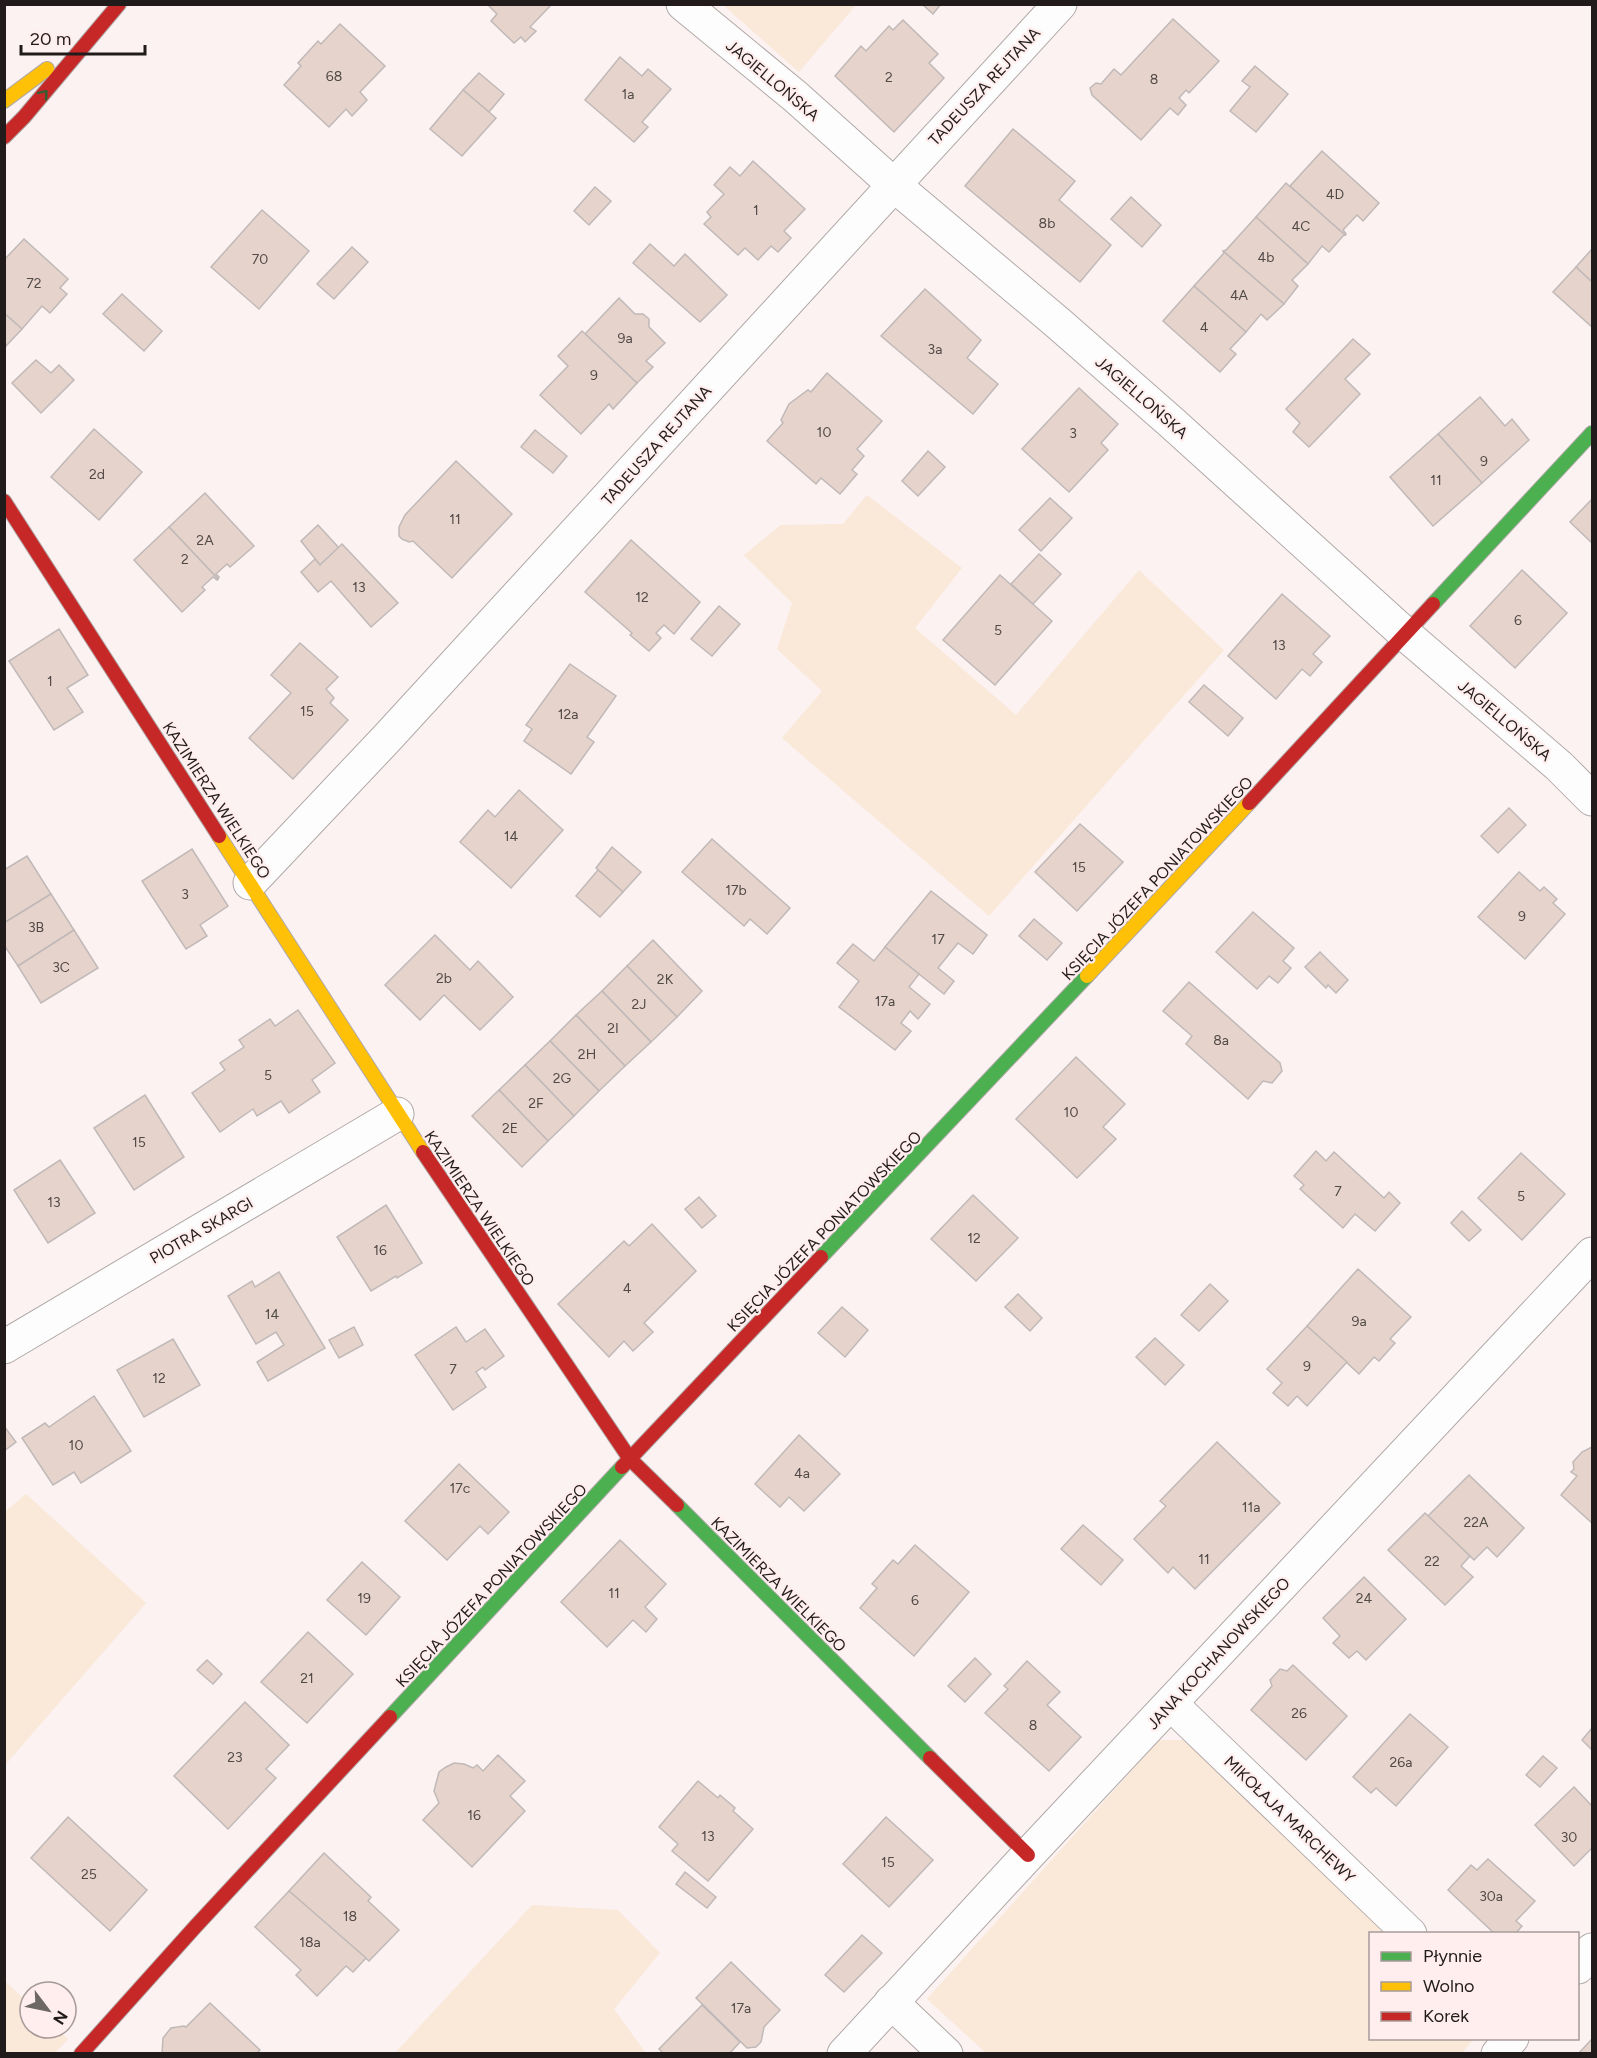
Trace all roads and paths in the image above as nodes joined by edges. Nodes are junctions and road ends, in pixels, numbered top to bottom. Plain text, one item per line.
1 (119, 4) edge
2 (683, 4) edge
3 (1060, 4) edge
4 (96, 31) junction
5 (4, 101) edge
6 (4, 137) edge
7 (894, 185) junction
8 (1593, 433) edge
9 (4, 501) edge
10 (1405, 634) junction
11 (1593, 799) edge
12 (250, 883) junction
13 (397, 1114) junction
14 (1593, 1254) edge
15 (4, 1347) edge
16 (630, 1459) junction
17 (1171, 1704) junction
18 (1028, 1855) junction
19 (1408, 1932) edge
20 (1593, 1950) edge
21 (1579, 1966) edge
22 (891, 2002) junction
23 (1510, 2040) edge
24 (81, 2054) edge
25 (844, 2054) edge
26 (946, 2054) edge
27 (1498, 2054) edge

1 - 4 street
2 - 7 street, JAGIELLOŃSKA
3 - 7 street, TADEUSZA REJTANA
4 - 5 street
6 -> 4 street
7 - 10 street, JAGIELLOŃSKA
7 - 12 street, TADEUSZA REJTANA
8 - 10 street, KSIĘCIA JÓZEFA PONIATOWSKIEGO
9 - 12 street, KAZIMIERZA WIELKIEGO
10 - 11 street, JAGIELLOŃSKA
10 - 16 street, KSIĘCIA JÓZEFA PONIATOWSKIEGO
12 - 13 street, KAZIMIERZA WIELKIEGO
13 - 15 street, PIOTRA SKARGI
13 - 16 street, KAZIMIERZA WIELKIEGO
14 - 17 street, JANA KOCHANOWSKIEGO
16 - 18 street, KAZIMIERZA WIELKIEGO
16 - 24 street, KSIĘCIA JÓZEFA PONIATOWSKIEGO
17 - 18 street, JANA KOCHANOWSKIEGO
17 - 19 street, MIKOŁAJA MARCHEWY
18 - 22 street, JANA KOCHANOWSKIEGO
20 - 21 street
22 - 25 street, JANA KOCHANOWSKIEGO
22 - 26 street
23 - 27 street

